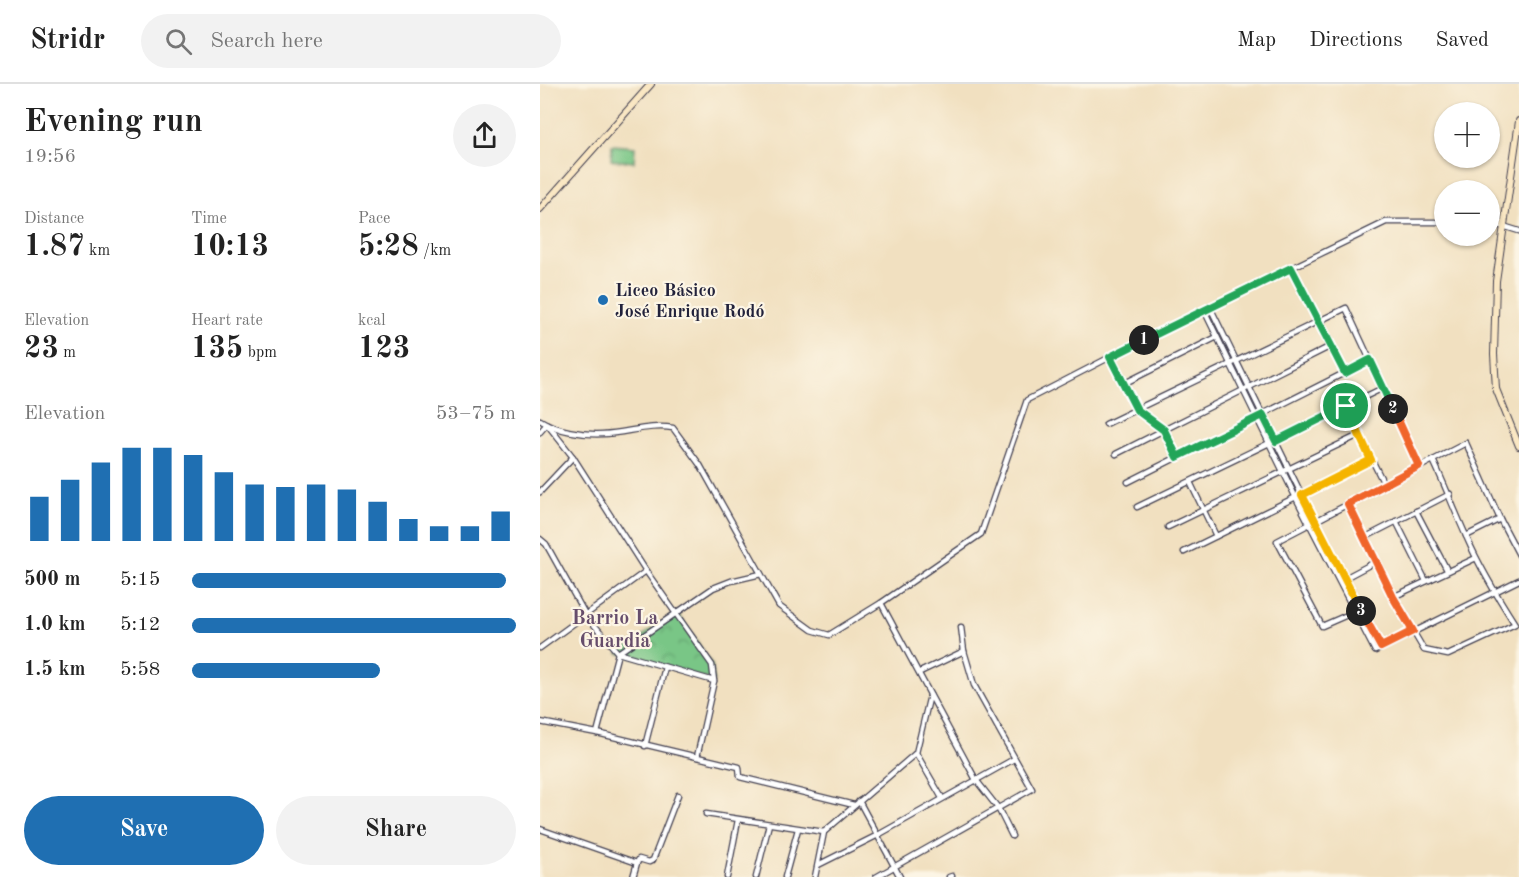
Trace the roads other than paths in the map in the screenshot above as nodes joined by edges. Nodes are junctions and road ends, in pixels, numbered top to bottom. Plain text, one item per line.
1 (651, 84) edge
2 (1519, 122) edge
3 (540, 209) edge
4 (1434, 222) edge
5 (1500, 226) edge
6 (1503, 226) junction
7 (1519, 231) edge
8 (1291, 268) junction
9 (1210, 307) junction
10 (1204, 310) junction
11 (1319, 321) junction
12 (1217, 338) junction
13 (1331, 346) junction
14 (1110, 357) junction
15 (1370, 360) junction
16 (1237, 361) junction
17 (1230, 364) junction
18 (1345, 373) junction
19 (1123, 384) junction
20 (1250, 387) junction
21 (1383, 388) junction
22 (1243, 391) junction
23 (1346, 406) junction
24 (1137, 410) junction
25 (1263, 415) junction
26 (1257, 418) junction
27 (540, 420) edge
28 (547, 424) junction
29 (1106, 424) dead end
30 (1164, 430) junction
31 (540, 432) edge
32 (1359, 435) junction
33 (1276, 441) junction
34 (1269, 444) junction
35 (1519, 446) edge
36 (1116, 454) dead end
37 (573, 457) junction
38 (1177, 457) junction
39 (1371, 460) junction
40 (1433, 460) junction
41 (1419, 466) junction
42 (1289, 468) junction
43 (1283, 472) junction
44 (1128, 482) dead end
45 (1190, 482) junction
46 (1384, 484) junction
47 (540, 492) edge
48 (1450, 494) junction
49 (1302, 495) junction
50 (1296, 498) junction
51 (1348, 504) junction
52 (1137, 507) dead end
53 (1202, 510) junction
54 (1416, 511) junction
55 (1500, 519) junction
56 (1396, 521) junction
57 (1312, 523) junction
58 (1168, 527) dead end
59 (1216, 536) junction
60 (1466, 536) junction
61 (1364, 538) junction
62 (540, 539) edge
63 (546, 544) junction
64 (540, 551) edge
65 (1184, 552) dead end
66 (1519, 555) edge
67 (1476, 558) junction
68 (1375, 562) junction
69 (1447, 570) junction
70 (645, 571) junction
71 (761, 574) junction
72 (1341, 580) junction
73 (1519, 580) edge
74 (1426, 581) junction
75 (1495, 593) junction
76 (1393, 597) junction
77 (881, 603) junction
78 (676, 612) junction
79 (1354, 612) junction
80 (585, 614) junction
81 (961, 627) dead end
82 (1413, 631) junction
83 (1381, 647) junction
84 (540, 648) edge
85 (964, 651) junction
86 (618, 652) junction
87 (665, 668) junction
88 (920, 672) junction
89 (714, 681) junction
90 (930, 696) junction
91 (540, 722) edge
92 (597, 733) junction
93 (645, 746) junction
94 (916, 753) junction
95 (697, 757) junction
96 (1014, 759) junction
97 (976, 780) junction
98 (678, 795) dead end
99 (942, 798) junction
100 (856, 803) junction
101 (998, 808) junction
102 (706, 814) dead end
103 (738, 820) junction
104 (769, 824) junction
105 (540, 829) edge
106 (798, 829) junction
107 (824, 832) junction
108 (878, 835) junction
109 (1012, 836) dead end
110 (637, 863) junction
111 (818, 865) junction
112 (896, 867) junction
113 (633, 877) edge
114 (727, 877) edge
115 (756, 877) edge
116 (785, 877) edge
117 (815, 877) edge
118 (876, 877) edge
119 (900, 877) edge

1 - 3 main road
2 - 6 main road
4 - 8 street
5 - 6 street
6 - 7 street
6 - 35 main road
8 - 9 street
8 - 11 street
9 - 10 street
9 - 16 street
10 - 12 street
10 - 14 street
11 - 13 street
11 - 15 street
11 - 16 street
12 - 17 street
12 - 19 street
13 - 18 street
13 - 20 street
14 - 19 street
14 - 77 street
15 - 18 street
15 - 21 street
16 - 17 street
16 - 20 street
17 - 22 street
17 - 24 street
18 - 25 street
19 - 24 street
20 - 22 street
20 - 25 street
21 - 23 street
21 - 41 street
22 - 26 street
22 - 30 street
23 - 32 street
23 - 33 street
24 - 29 street
24 - 30 street
25 - 26 street
25 - 33 street
26 - 34 street
26 - 38 street
27 - 28 street
28 - 31 street
28 - 37 street
28 - 71 street
30 - 36 street
30 - 38 street
32 - 39 street
32 - 42 street
33 - 34 street
33 - 42 street
34 - 43 street
34 - 45 street
37 - 47 street
37 - 70 street
38 - 44 street
39 - 46 street
39 - 49 street
40 - 41 street
40 - 48 street
40 - 55 street
41 - 46 street
42 - 43 street
42 - 49 street
43 - 50 street
43 - 53 street
45 - 52 street
45 - 53 street
46 - 51 street
48 - 54 street
48 - 60 street
49 - 50 street
49 - 57 street
50 - 57 street
50 - 59 street
51 - 57 street
51 - 61 street
53 - 58 street
53 - 59 street
54 - 56 street
54 - 69 street
55 - 60 street
55 - 66 street
56 - 61 street
56 - 74 street
57 - 72 street
57 - 79 street
59 - 65 street
60 - 67 street
61 - 68 street
62 - 63 street
63 - 64 street
63 - 80 street
67 - 69 street
67 - 75 street
68 - 72 street
68 - 76 street
69 - 74 street
70 - 78 street
70 - 80 street
71 - 77 street
71 - 78 street
72 - 79 street
72 - 83 street
73 - 75 street
74 - 76 street
75 - 82 street
75 - 82 street
76 - 82 street
77 - 88 street
78 - 86 street
78 - 89 street
79 - 83 street
80 - 84 street
80 - 86 street
81 - 85 street
82 - 83 street
85 - 88 street
85 - 96 street
86 - 87 street
86 - 92 street
87 - 89 street
87 - 93 street
88 - 90 street
89 - 95 street
90 - 94 street
90 - 97 street
91 - 92 street
92 - 93 street
93 - 95 street
94 - 99 street
94 - 100 street
95 - 100 street
96 - 97 street
96 - 101 street
97 - 99 street
97 - 101 street
98 - 110 street
99 - 108 street
100 - 107 street
100 - 108 street
101 - 109 street
101 - 112 street
102 - 103 street
103 - 104 street
103 - 114 street
104 - 106 street
104 - 115 street
105 - 110 street
106 - 107 street
106 - 116 street
107 - 111 street
108 - 111 street
108 - 112 street
110 - 113 street
111 - 117 street
112 - 118 street
112 - 119 street

